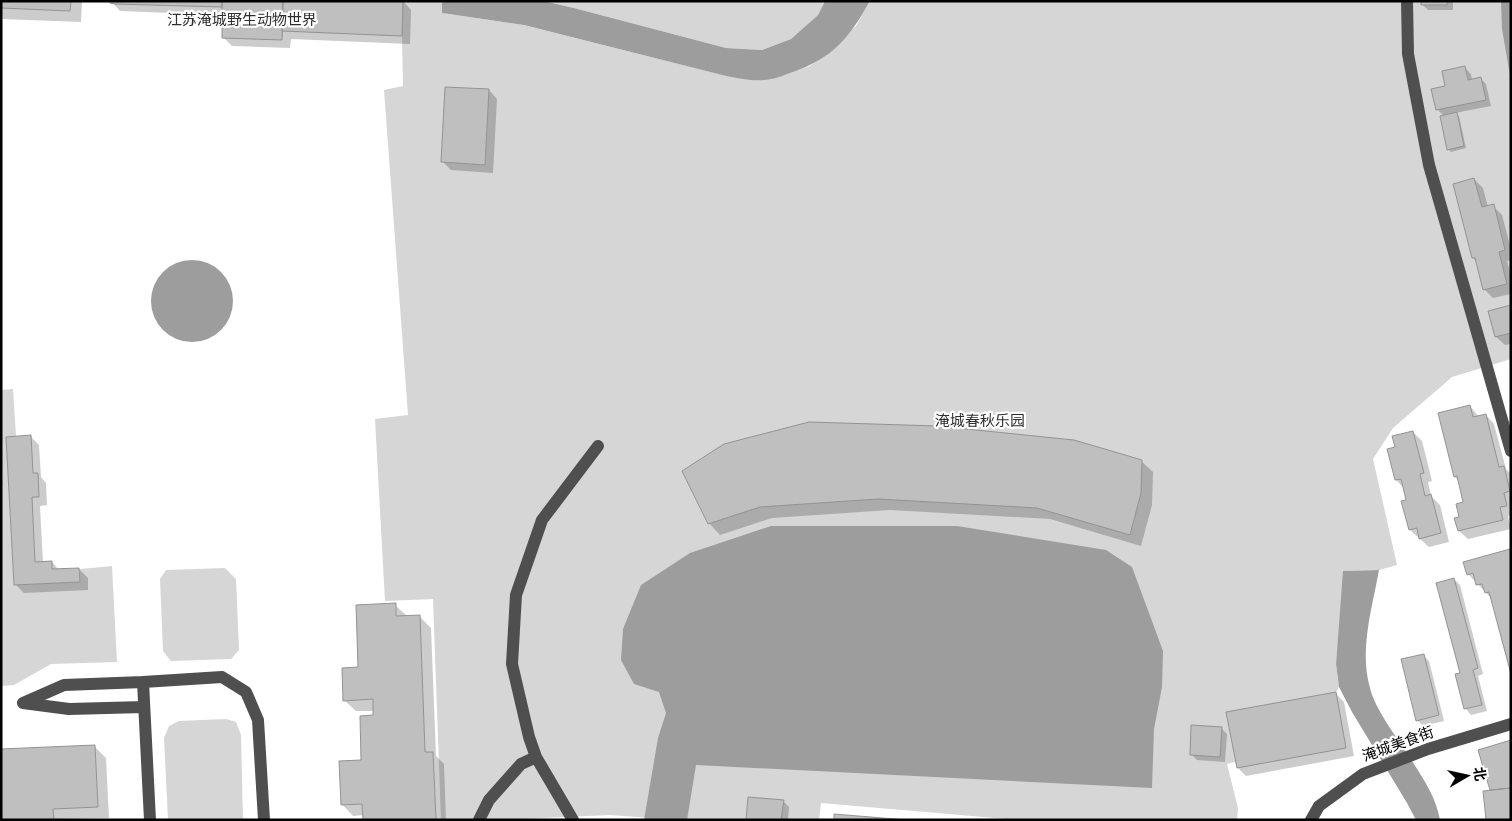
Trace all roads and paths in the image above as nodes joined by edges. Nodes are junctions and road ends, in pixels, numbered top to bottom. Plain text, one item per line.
1 (1407, 1) edge
2 (598, 446) dead end
3 (1511, 451) edge
4 (143, 682) junction
5 (144, 707) junction
6 (1511, 724) edge
7 (536, 757) junction
8 (150, 820) edge
9 (264, 820) edge
10 (479, 820) edge
11 (573, 820) edge
12 (1311, 820) edge

1 - 3 lane
2 - 7 lane
4 - 5 lane
4 - 5 lane
4 - 9 lane
5 - 8 lane
6 - 12 lane, 淹城美食街
7 - 10 lane
7 - 11 lane

